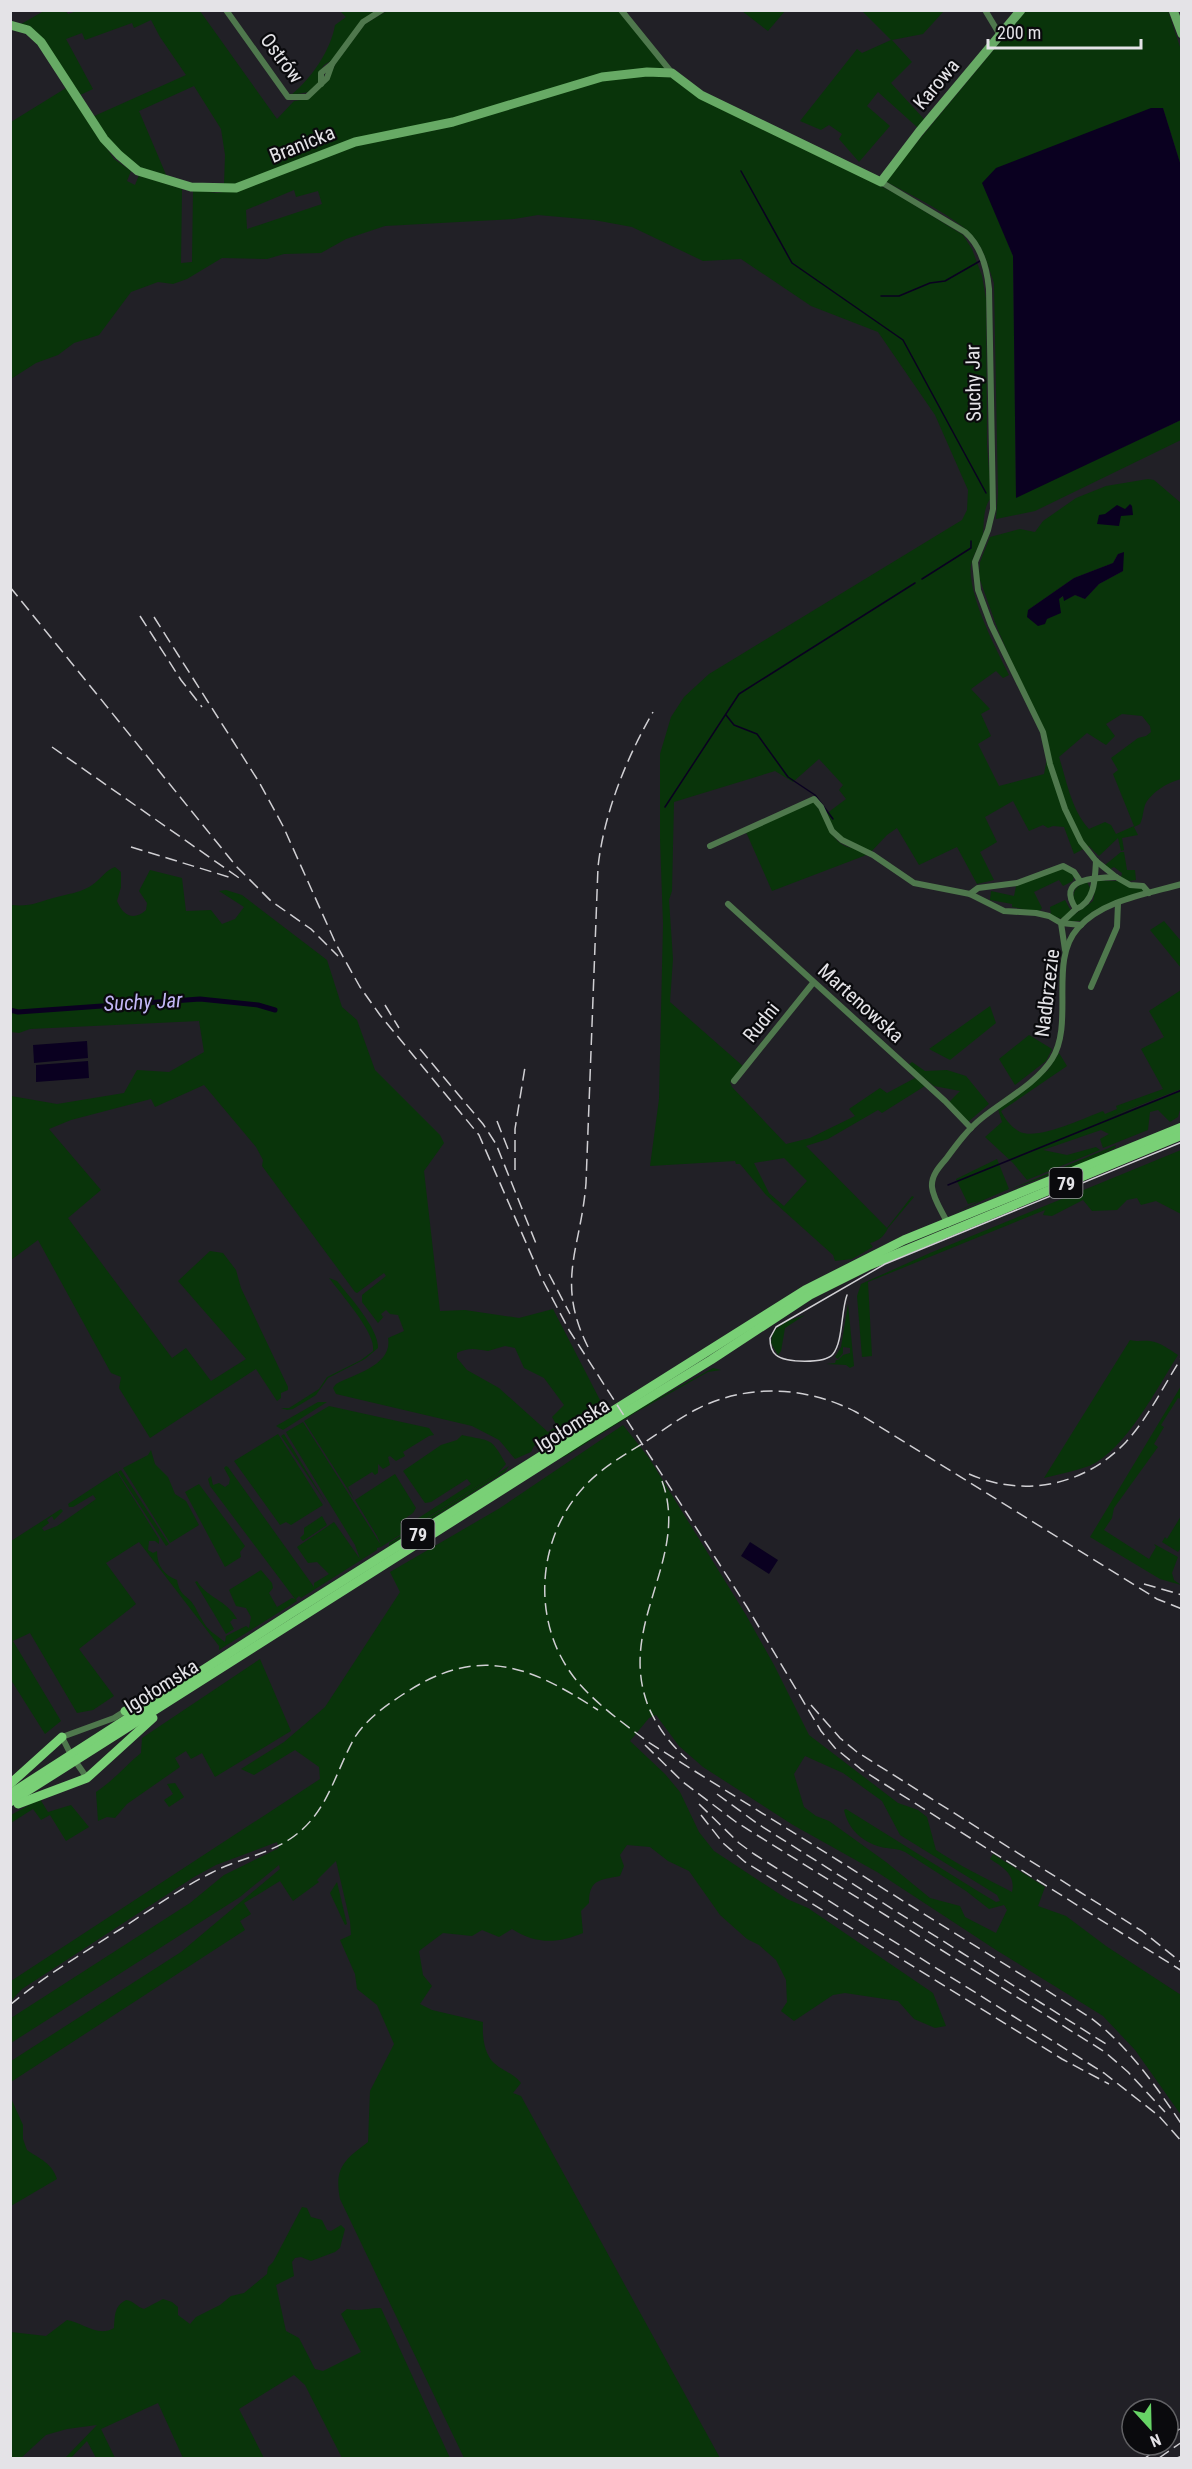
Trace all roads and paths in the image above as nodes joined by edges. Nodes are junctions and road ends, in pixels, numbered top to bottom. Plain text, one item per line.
1 (226, 10) edge
2 (382, 10) edge
3 (621, 10) edge
4 (985, 10) edge
5 (1021, 10) edge
6 (1173, 10) edge
7 (10, 25) edge
8 (1182, 34) edge
9 (1000, 35) junction
10 (672, 73) junction
11 (881, 182) junction
12 (710, 846) dead end
13 (1096, 861) junction
14 (1094, 878) junction
15 (1116, 878) junction
16 (1080, 881) junction
17 (1182, 884) edge
18 (1149, 893) junction
19 (970, 894) junction
20 (1118, 903) junction
21 (728, 904) dead end
22 (1076, 909) junction
23 (1061, 923) junction
24 (1081, 925) junction
25 (1065, 951) junction
26 (813, 983) junction
27 (1091, 987) dead end
28 (734, 1082) dead end
29 (1182, 1127) edge
30 (970, 1128) junction
31 (1182, 1135) edge
32 (949, 1226) junction
33 (185, 1687) junction
34 (124, 1711) joint
35 (62, 1737) junction
36 (69, 1751) dead end
37 (78, 1765) dead end
38 (87, 1778) junction
39 (10, 1784) edge
40 (10, 1794) edge
41 (10, 1802) edge
42 (10, 1807) edge

1 - 2 street, Ostrów
3 - 10 street, Suchy Jar
4 - 9 street
5 - 9 street, Karowa
6 - 8 street
7 - 10 street, Branicka
9 - 11 street, Karowa
10 - 11 street, Suchy Jar
11 - 13 street, Suchy Jar
12 - 19 street
13 - 14 street
13 - 15 street, Suchy Jar
14 - 15 street
14 - 16 street
14 - 22 street
15 - 18 street, Suchy Jar
16 - 19 street
16 - 22 street
17 - 18 street, Nadbrzezie
18 - 20 street, Nadbrzezie
19 - 23 street
20 - 24 street, Nadbrzezie
20 - 27 street
21 - 26 street, Martenowska
22 - 23 street
23 - 24 street
23 - 25 street
24 - 25 street, Nadbrzezie
25 - 30 street, Nadbrzezie
26 - 28 street, Rudni
26 - 30 street, Martenowska
29 - 32 main road, Igołomska / 79
30 - 32 street, Nadbrzezie
31 - 32 main road, Igołomska / 79
32 - 33 main road, Igołomska / 79
33 - 34 main road
33 - 38 main road
33 - 40 main road, Igołomska / 79
33 - 41 main road, Igołomska / 79
34 - 35 street
35 - 36 street
35 - 39 main road
37 - 38 street
38 - 42 main road

